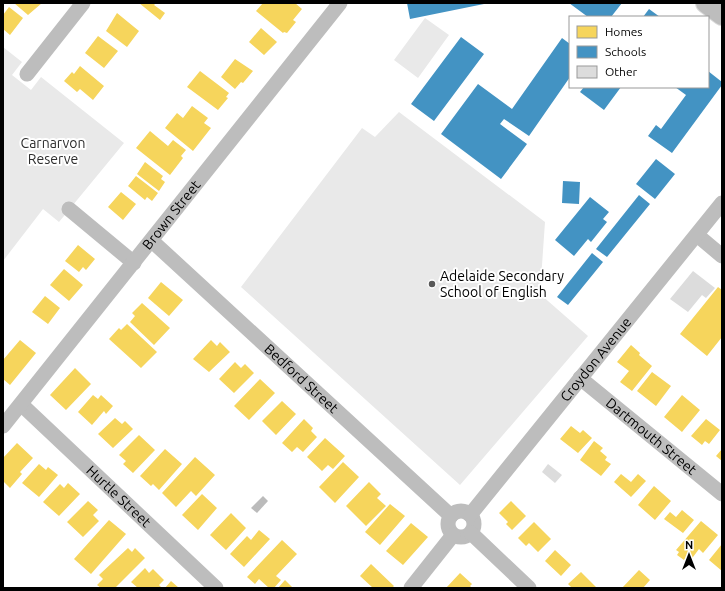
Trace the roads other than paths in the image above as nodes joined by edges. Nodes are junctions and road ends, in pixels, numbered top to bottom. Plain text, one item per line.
1 (83, 3) edge
2 (340, 3) edge
3 (706, 3) edge
4 (722, 15) edge
5 (27, 74) dead end
6 (722, 203) edge
7 (69, 209) dead end
8 (697, 235) junction
9 (152, 241) junction
10 (722, 256) edge
11 (134, 263) junction
12 (580, 378) junction
13 (22, 405) junction
14 (5, 421) edge
15 (722, 494) edge
16 (470, 515) junction
17 (451, 516) junction
18 (470, 533) junction
19 (453, 535) junction
20 (216, 588) edge
21 (411, 588) edge
22 (529, 588) edge

1 - 5 street
2 - 9 street, Brown Street
3 - 4 main road
6 - 8 street, Croydon Avenue
7 - 11 street
8 - 10 street
8 - 12 street, Croydon Avenue
9 - 11 street, Brown Street
9 - 17 street, Bedford Street
11 - 13 street, Brown Street
12 - 15 street, Dartmouth Street
12 - 16 street, Croydon Avenue
13 - 14 street, Brown Street
13 - 20 street, Hurtle Street
16 - 17 street
16 - 18 street
17 - 19 street
18 - 19 street
18 - 22 street
19 - 21 street

